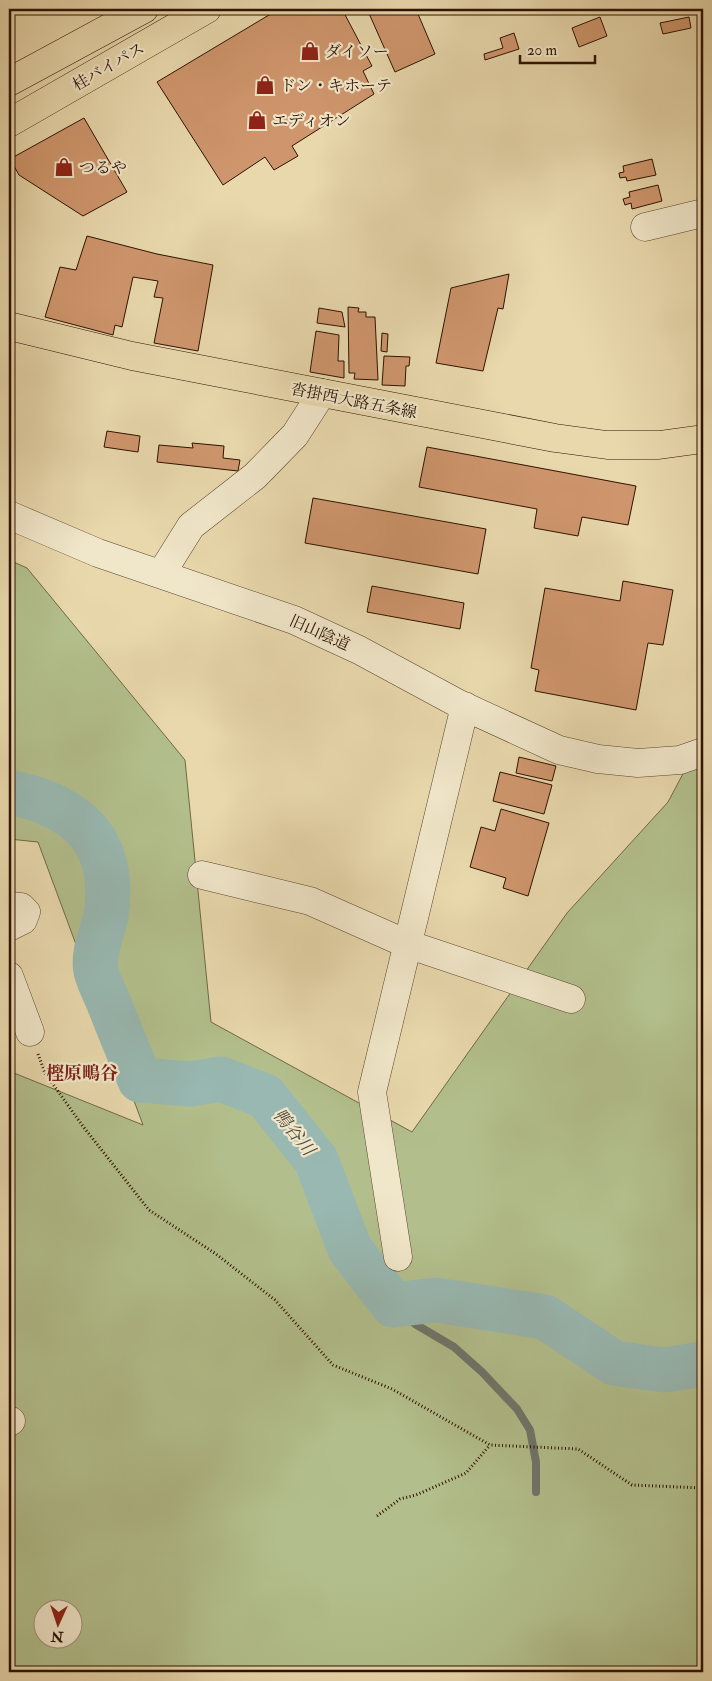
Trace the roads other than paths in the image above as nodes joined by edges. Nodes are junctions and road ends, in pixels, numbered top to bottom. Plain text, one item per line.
1 (144, 9) edge
2 (208, 9) edge
3 (9, 82) edge
4 (9, 123) edge
5 (703, 213) edge
6 (645, 227) dead end
7 (9, 326) edge
8 (322, 394) junction
9 (703, 439) edge
10 (9, 515) edge
11 (162, 574) junction
12 (465, 706) junction
13 (703, 752) edge
14 (202, 875) dead end
15 (9, 906) edge
16 (9, 927) edge
17 (408, 944) junction
18 (9, 976) edge
19 (571, 999) dead end
20 (30, 1032) road end
21 (398, 1257) dead end

1 - 3 main road, 桂バイパス
2 - 4 main road, 桂バイパス
5 - 6 street
7 - 8 main road, 沓掛西大路五条線
8 - 9 main road, 沓掛西大路五条線
8 - 11 street
10 - 11 street, 旧山陰道
11 - 12 street, 旧山陰道
12 - 13 street, 旧山陰道
12 - 17 street
14 - 17 street
15 - 16 street
17 - 19 street
17 - 21 street
18 - 20 street

